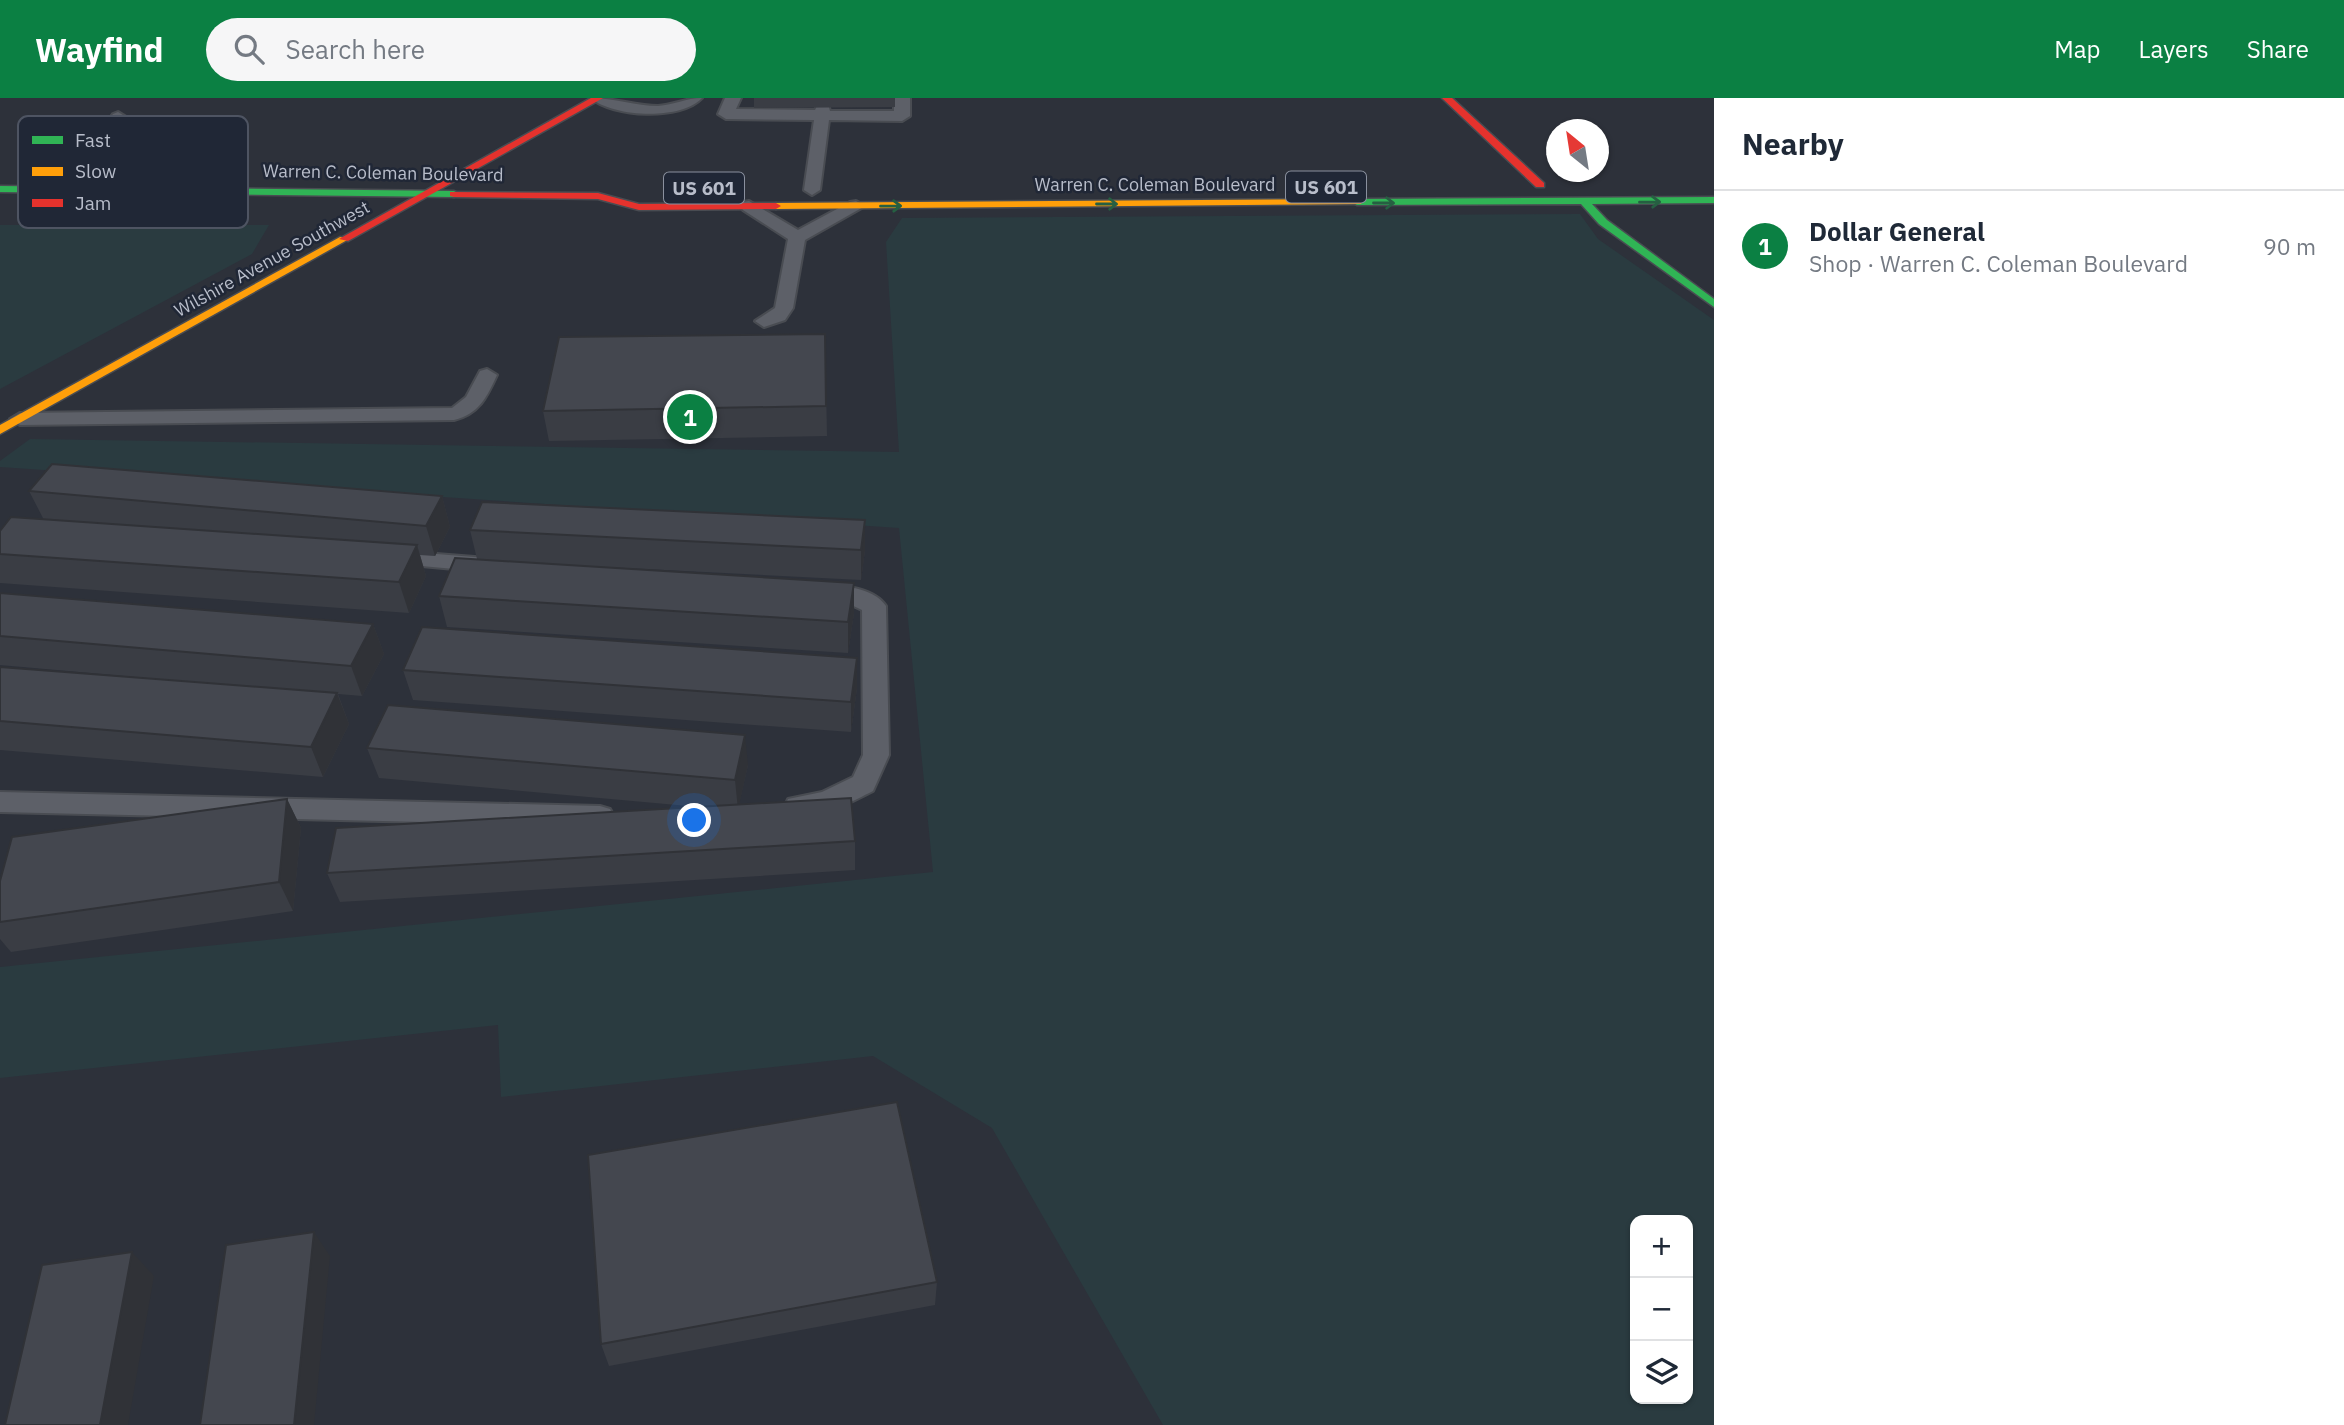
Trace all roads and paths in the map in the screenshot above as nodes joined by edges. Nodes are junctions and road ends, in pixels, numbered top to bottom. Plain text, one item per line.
1 (598, 98) edge
2 (694, 98) edge
3 (732, 98) edge
4 (902, 98) edge
5 (1447, 98) edge
6 (823, 111) junction
7 (1540, 185) junction
8 (1714, 186) edge
9 (0, 189) edge
10 (18, 189) edge
11 (629, 189) dead end
12 (766, 189) dead end
13 (248, 190) edge
14 (812, 190) junction
15 (433, 192) junction
16 (598, 196) junction
17 (1714, 200) edge
18 (1586, 203) junction
19 (750, 206) junction
20 (856, 206) junction
21 (797, 237) junction
22 (1714, 304) edge
23 (764, 321) dead end
24 (487, 375) dead end
25 (20, 419) junction
26 (0, 430) edge
27 (367, 556) edge
28 (518, 568) edge
29 (792, 589) edge
30 (0, 802) edge
31 (773, 810) edge
32 (624, 817) edge

1 - 2 lane
1 - 15 main road, Wilshire Avenue Southwest
3 - 6 lane
4 - 6 lane
5 - 7 main road
6 - 14 lane
7 - 8 main road, Warren C. Coleman Boulevard / US 601
7 - 14 main road, Warren C. Coleman Boulevard / US 601
9 - 10 main road, Warren C. Coleman Boulevard / US 601
11 - 16 main road, Warren C. Coleman Boulevard / US 601
12 - 14 main road, Warren C. Coleman Boulevard / US 601
13 - 15 main road, Warren C. Coleman Boulevard / US 601
15 - 16 main road, Warren C. Coleman Boulevard / US 601
15 - 25 main road, Wilshire Avenue Southwest
16 - 19 main road, Warren C. Coleman Boulevard / US 601
18 -> 17 main road, Warren C. Coleman Boulevard / US 601
20 -> 18 main road, Warren C. Coleman Boulevard / US 601
18 - 22 main road
19 - 20 main road, Warren C. Coleman Boulevard / US 601
19 - 21 lane
20 - 21 lane
21 - 23 lane
24 - 25 lane
25 - 26 main road, Wilshire Avenue Southwest
27 - 28 lane
29 - 31 lane
30 - 32 lane

